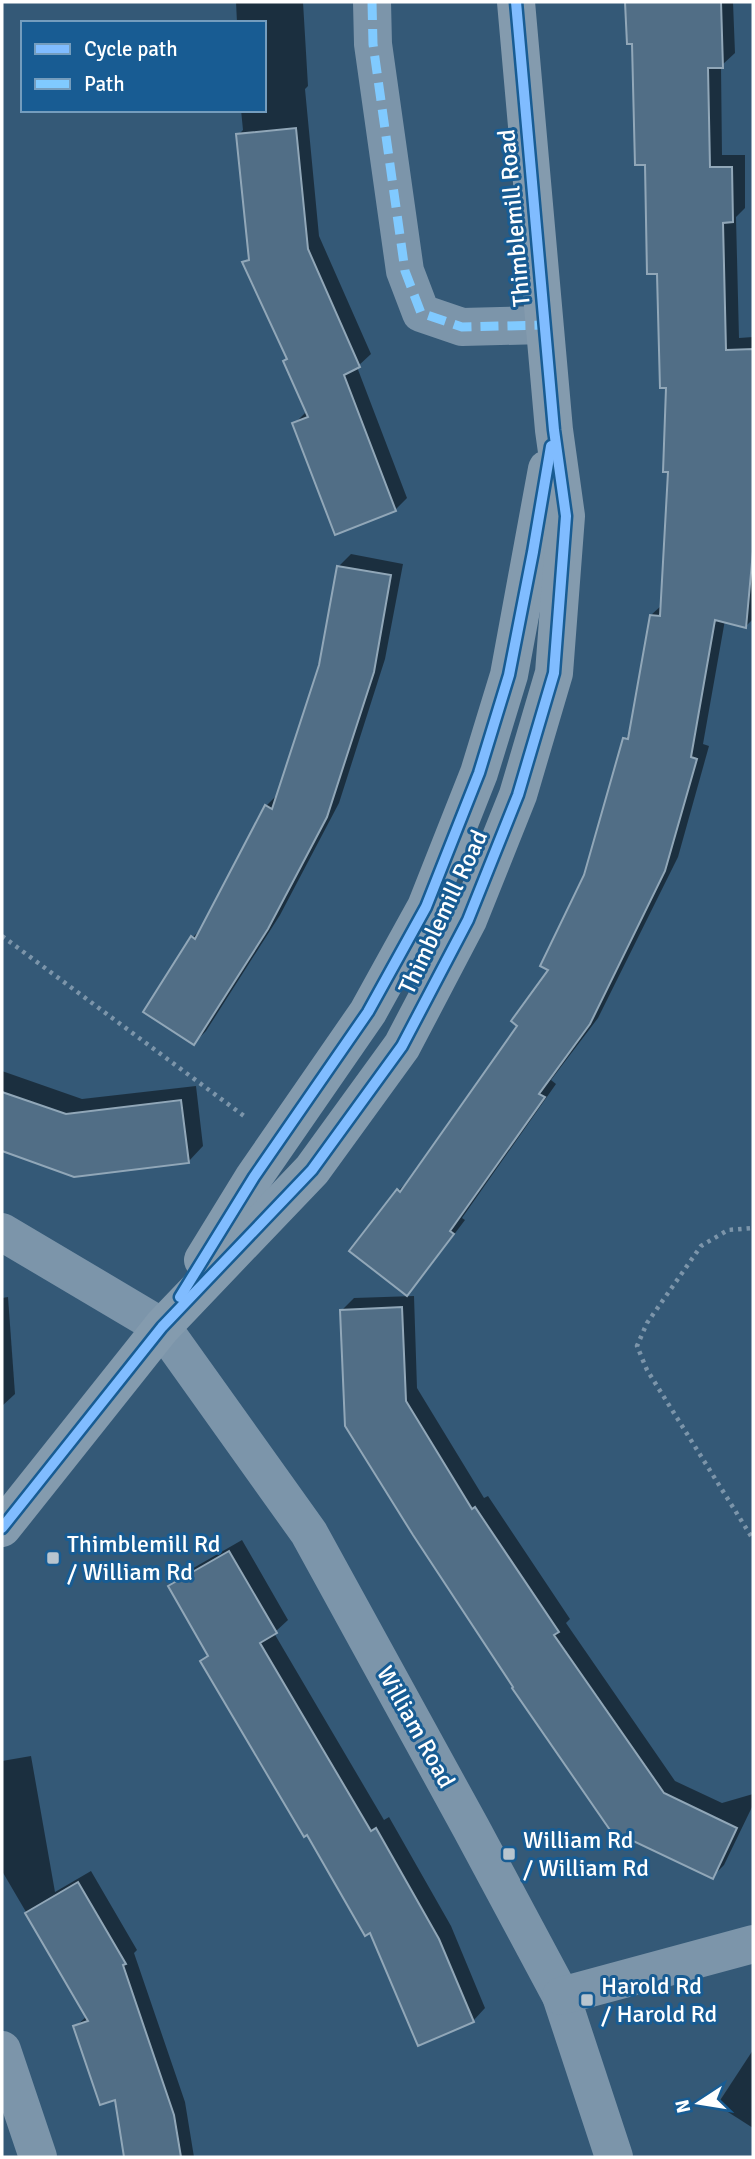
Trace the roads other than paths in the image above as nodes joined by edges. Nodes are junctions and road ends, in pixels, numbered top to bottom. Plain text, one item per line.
1 (372, 2) edge
2 (516, 2) edge
3 (544, 325) junction
4 (2, 1232) edge
5 (162, 1327) junction
6 (2, 1528) edge
7 (753, 1944) edge
8 (561, 1996) junction
9 (2, 2050) edge
10 (38, 2157) edge
11 (614, 2157) edge

1 - 3 street, Thimblemill Road
2 - 3 main road, Thimblemill Road
3 - 5 main road, Thimblemill Road
4 - 5 street
5 - 6 main road, Thimblemill Road
5 - 8 street, William Road
7 - 8 street
8 - 11 street, William Road
9 - 10 street

